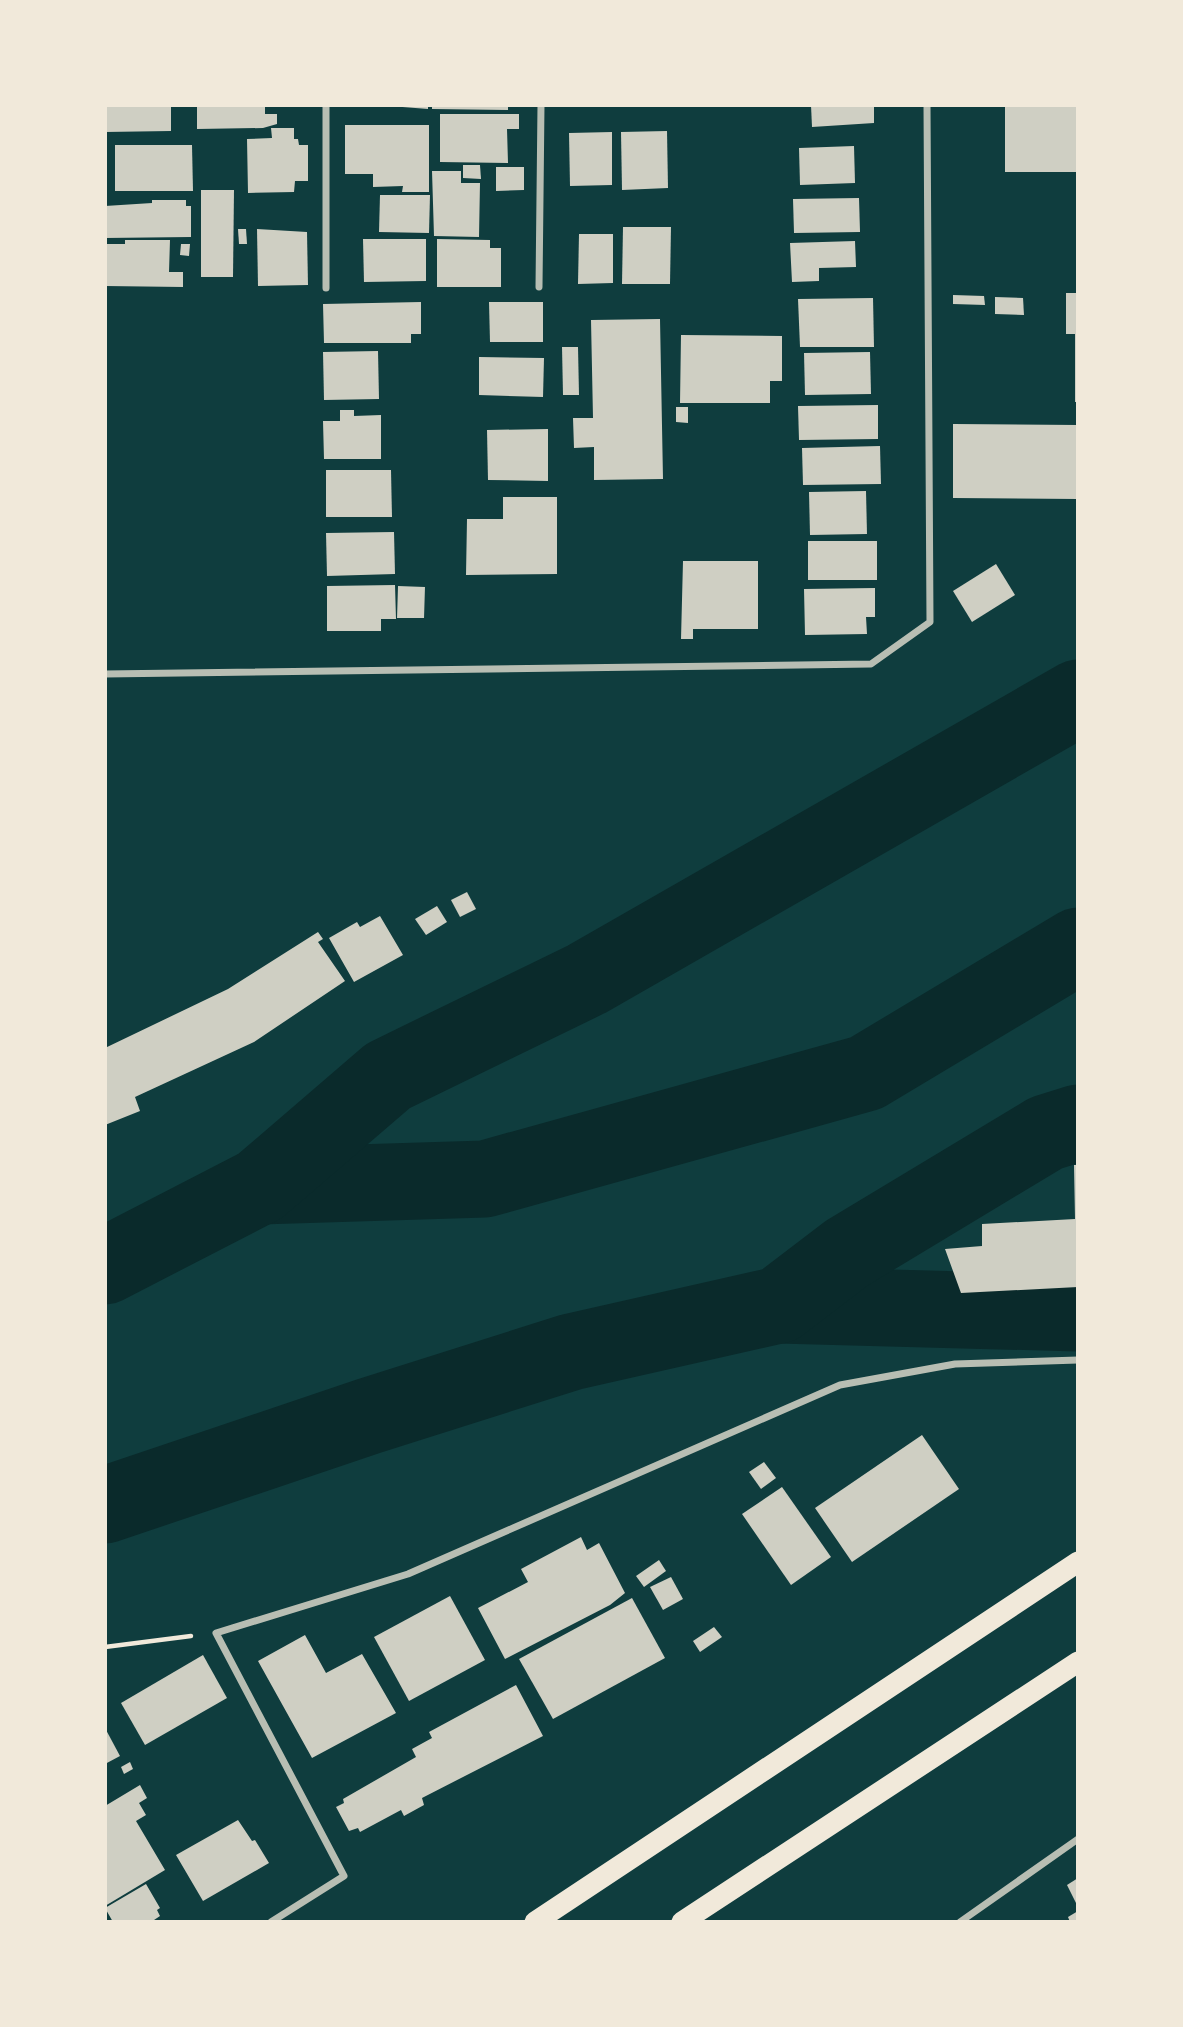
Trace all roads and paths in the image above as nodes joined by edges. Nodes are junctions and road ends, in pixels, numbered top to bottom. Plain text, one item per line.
1 (327, 105) edge
2 (541, 105) edge
3 (927, 105) edge
4 (539, 287) dead end
5 (327, 288) dead end
6 (105, 674) edge
7 (1078, 1360) edge
8 (1078, 1562) edge
9 (216, 1633) junction
10 (105, 1647) edge
11 (1078, 1662) edge
12 (1078, 1839) edge
13 (271, 1922) edge
14 (535, 1922) edge
15 (682, 1922) edge
16 (960, 1922) edge

1 - 5 street
2 - 4 street
3 - 6 street
7 - 9 street
8 - 14 highway
9 - 10 path
9 - 13 street
11 - 15 highway
12 - 16 street

